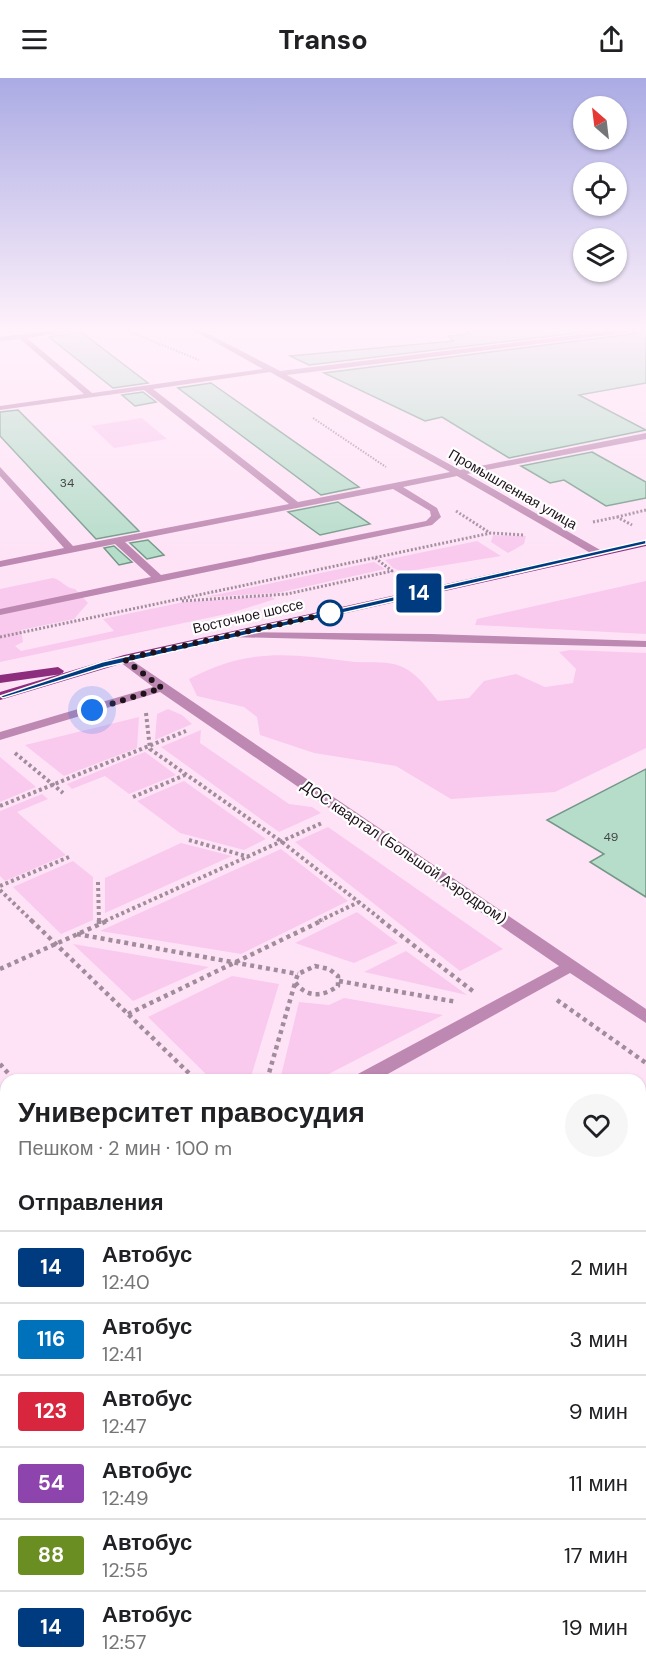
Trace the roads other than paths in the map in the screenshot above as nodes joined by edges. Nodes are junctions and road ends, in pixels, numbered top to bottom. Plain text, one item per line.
1 (29, 403) edge
2 (166, 403) edge
3 (331, 403) edge
4 (0, 408) edge
5 (646, 436) edge
6 (0, 470) edge
7 (458, 473) junction
8 (395, 486) junction
9 (296, 506) junction
10 (117, 540) junction
11 (646, 543) edge
12 (71, 550) junction
13 (598, 553) junction
14 (0, 564) edge
15 (159, 579) junction
16 (0, 612) edge
17 (234, 635) junction
18 (646, 644) edge
19 (124, 659) junction
20 (102, 664) junction
21 (0, 678) edge
22 (162, 688) junction
23 (0, 696) edge
24 (4, 741) edge
25 (571, 966) junction
26 (646, 1017) edge
27 (373, 1074) edge

1 - 4 street
2 - 9 street
3 - 7 street, Промышленная улица
5 - 7 street
6 - 12 street
7 - 8 street
7 - 13 street, Промышленная улица
8 - 9 street
8 - 15 street
9 - 10 street
10 - 12 street
10 - 15 street
11 - 13 main road, Восточное шоссе
12 - 14 street
13 - 17 main road, Восточное шоссе
15 - 16 street
17 - 18 street
17 - 19 main road, Восточное шоссе
19 - 20 main road, Восточное шоссе
19 - 22 street, ДОС квартал (Большой Аэродром)
20 - 21 main road
20 - 23 main road
22 - 24 street
22 - 25 street, ДОС квартал (Большой Аэродром)
25 - 26 street, ДОС квартал (Большой Аэродром)
25 - 27 street

